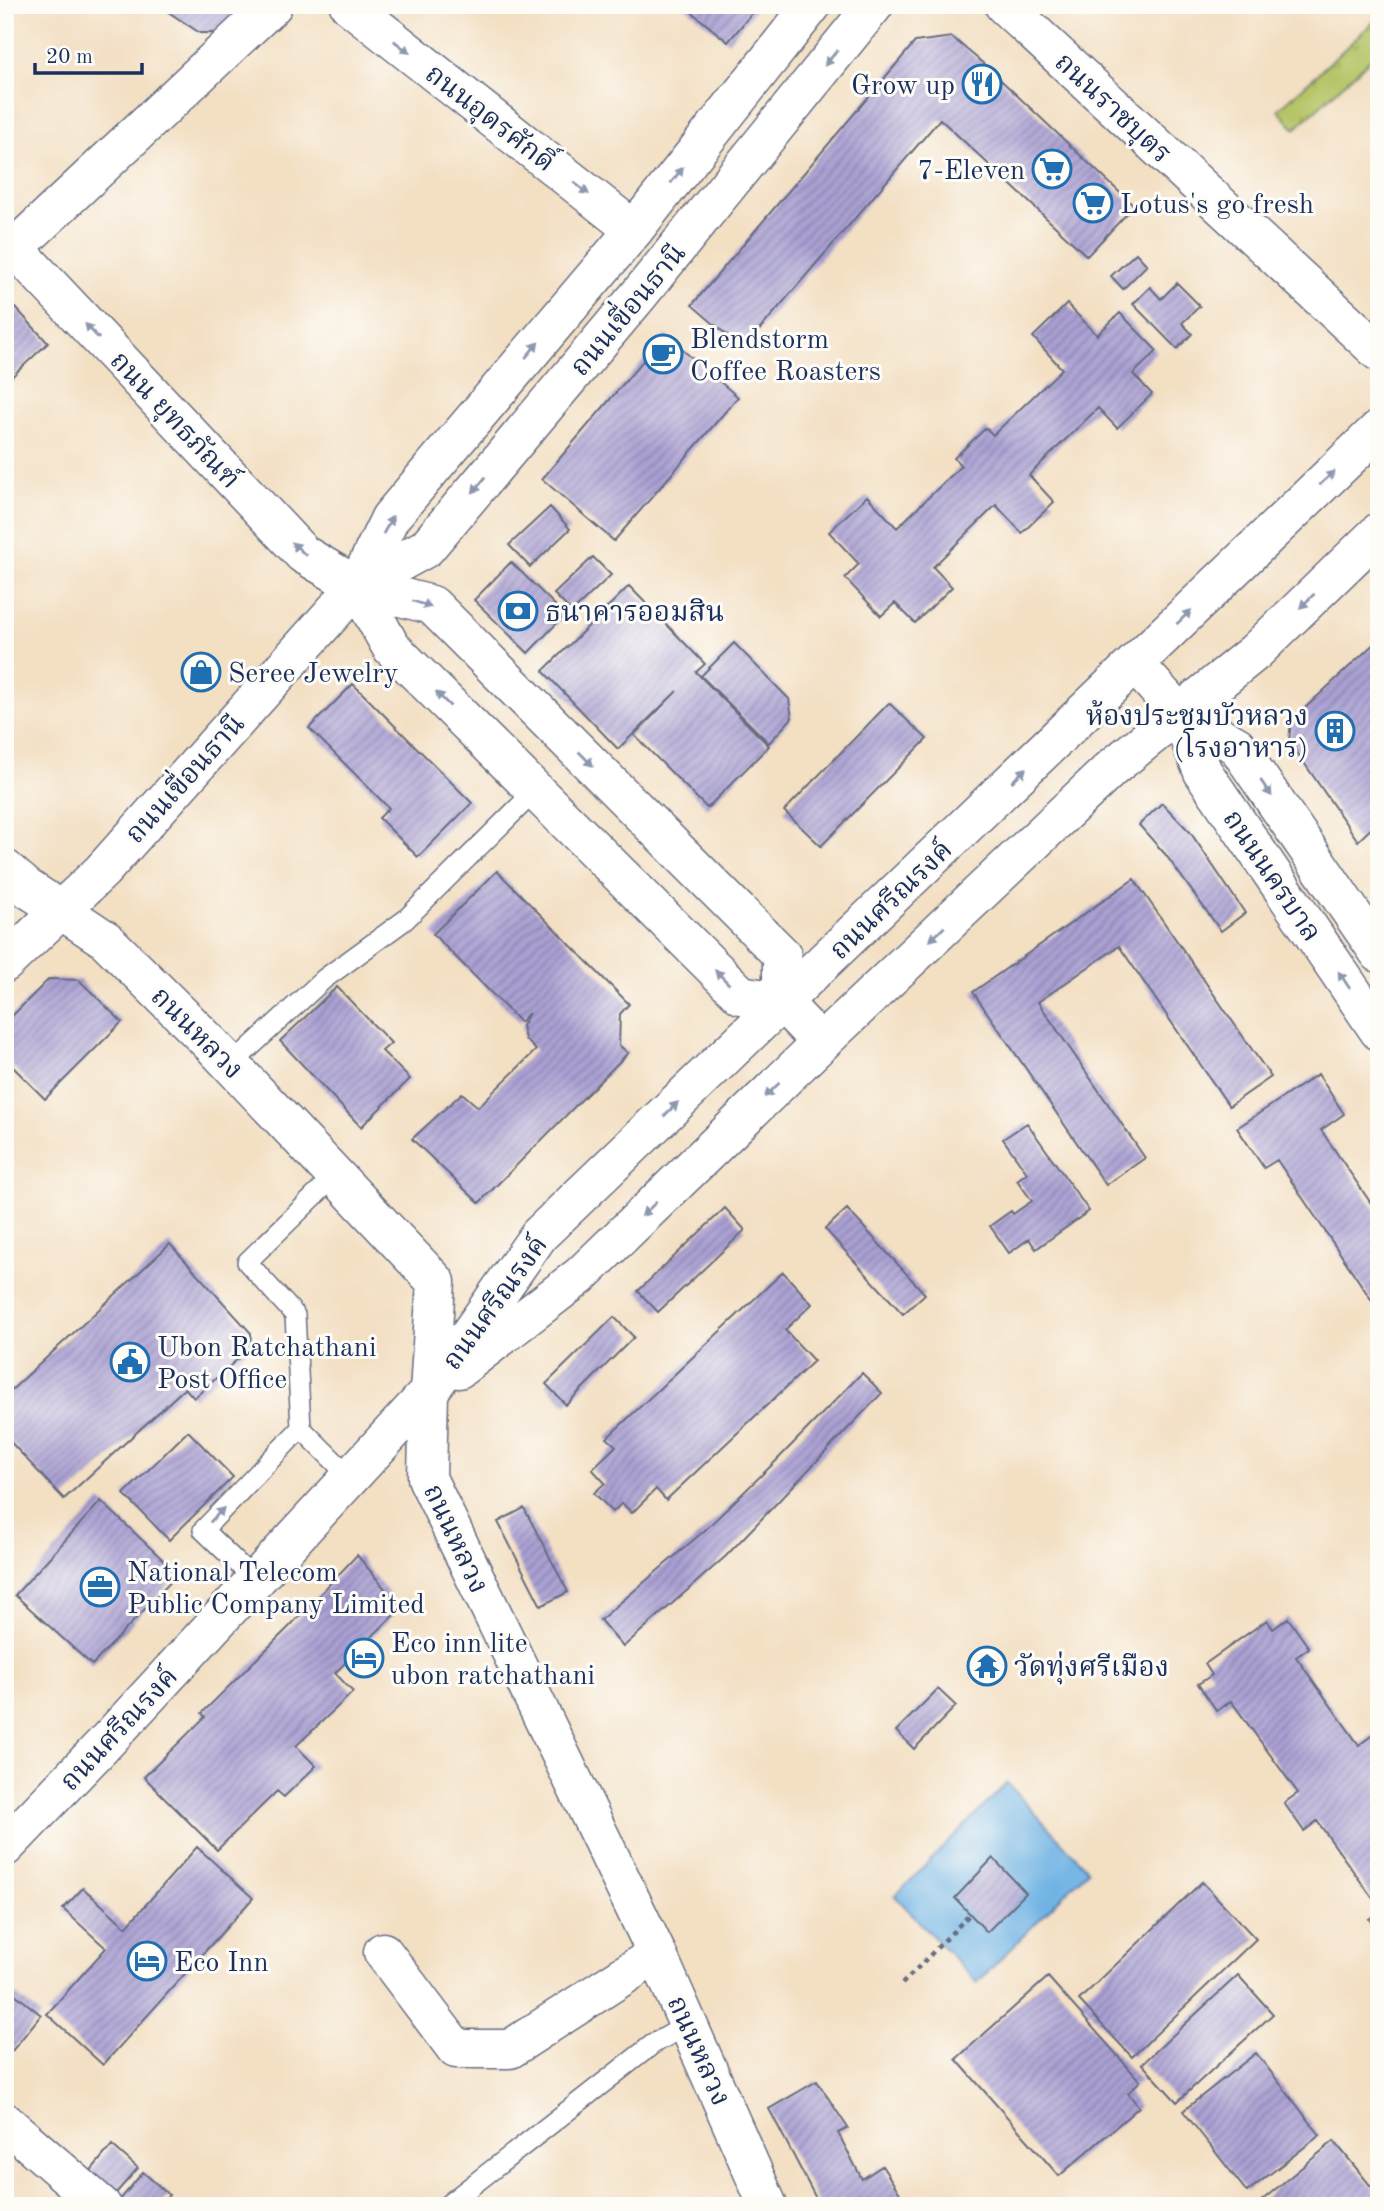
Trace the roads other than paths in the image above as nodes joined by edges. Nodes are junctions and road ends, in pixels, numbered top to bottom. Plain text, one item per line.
1 (273, 5) edge
2 (349, 5) edge
3 (812, 5) edge
4 (874, 5) edge
5 (1004, 5) edge
6 (634, 230) junction
7 (8, 248) edge
8 (671, 256) junction
9 (1379, 352) edge
10 (1379, 429) edge
11 (1379, 532) edge
12 (357, 586) junction
13 (1135, 664) junction
14 (1179, 713) junction
15 (535, 792) junction
16 (5, 869) edge
17 (61, 911) junction
18 (1379, 953) edge
19 (5, 963) edge
20 (782, 1002) junction
21 (1379, 1031) edge
22 (821, 1043) junction
23 (232, 1064) junction
24 (336, 1175) junction
25 (429, 1392) junction
26 (301, 1429) junction
27 (351, 1479) junction
28 (256, 1581) junction
29 (5, 1847) edge
30 (383, 1952) dead end
31 (657, 1954) junction
32 (689, 2024) junction
33 (5, 2122) edge
34 (102, 2206) edge
35 (446, 2206) edge
36 (768, 2206) edge

1 - 7 street
2 -> 6 street, ถนนอุดรศักดิ์
6 -> 3 street, ถนนเขื่อนธานี
4 -> 8 street, ถนนเขื่อนธานี
5 - 9 street, ถนนราชบุตร
6 - 8 street, ถนนอุดรศักดิ์
12 -> 6 street, ถนนเขื่อนธานี
12 -> 7 street, ถนน ยุทธภัณฑ์
8 -> 12 street, ถนนเขื่อนธานี
13 -> 10 street, ถนนศรีณรงค์
11 -> 14 street, ถนนศรีณรงค์
15 -> 12 street
12 - 17 street, ถนนเขื่อนธานี
12 -> 20 street
13 - 14 street, ถนนนครบาล
20 -> 13 street, ถนนศรีณรงค์
14 -> 18 street, ถนนนครบาล
21 -> 14 street, ถนนนครบาล
14 -> 22 street, ถนนศรีณรงค์
20 -> 15 street
15 - 23 lane
16 - 17 street, ถนนหลวง
17 - 19 street, ถนนเขื่อนธานี
17 - 23 street, ถนนหลวง
20 - 22 street
25 -> 20 street, ถนนศรีณรงค์
22 -> 25 street, ถนนศรีณรงค์
23 - 24 street, ถนนหลวง
24 - 25 street, ถนนหลวง
24 - 26 lane
25 - 27 street, ถนนศรีณรงค์
25 - 31 street, ถนนหลวง
26 - 27 lane
28 -> 26 lane
27 - 28 street, ถนนศรีณรงค์
28 - 29 street, ถนนศรีณรงค์
30 - 31 street
31 - 32 street, ถนนหลวง
32 - 35 lane
32 - 36 street, ถนนหลวง
33 - 34 street

